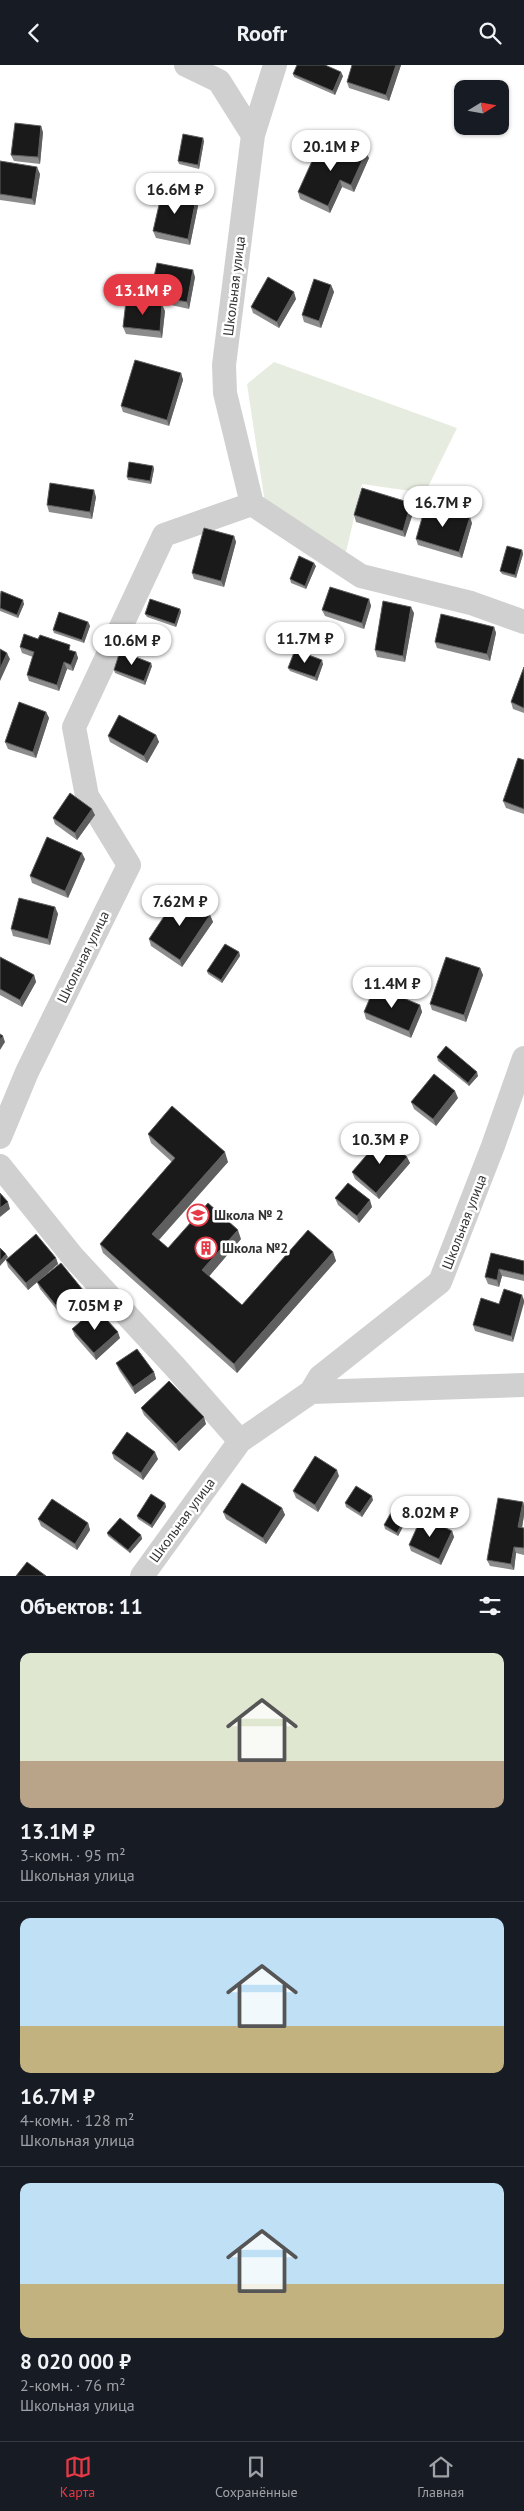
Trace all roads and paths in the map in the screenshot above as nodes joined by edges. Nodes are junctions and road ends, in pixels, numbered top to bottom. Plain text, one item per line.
1 (186, 65) edge
2 (275, 65) edge
3 (253, 135) junction
4 (252, 504) junction
5 (524, 622) edge
6 (524, 1058) edge
7 (0, 1137) edge
8 (0, 1166) edge
9 (524, 1385) edge
10 (311, 1392) junction
11 (240, 1441) junction
12 (142, 1576) edge

1 - 3 street
2 - 3 street, Школьная улица
3 - 4 street, Школьная улица
4 - 5 street
4 - 7 street, Школьная улица
6 - 10 street, Школьная улица
8 - 11 street
9 - 10 street
10 - 11 street, Школьная улица
11 - 12 street, Школьная улица

